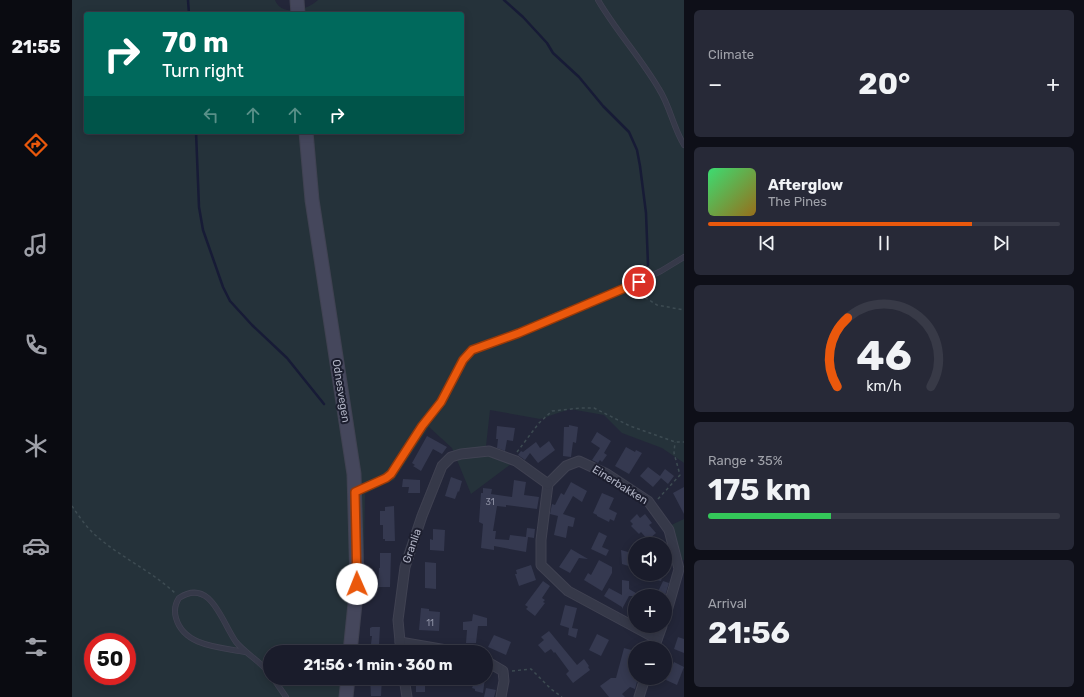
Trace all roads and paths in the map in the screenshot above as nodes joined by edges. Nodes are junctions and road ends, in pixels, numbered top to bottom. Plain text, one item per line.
1 (297, 0) edge
2 (598, 0) edge
3 (298, 12) edge
4 (306, 134) edge
5 (684, 145) edge
6 (684, 257) edge
7 (628, 287) junction
8 (684, 310) edge
9 (675, 442) junction
10 (684, 442) edge
11 (510, 459) junction
12 (548, 484) junction
13 (355, 492) junction
14 (651, 505) junction
15 (72, 506) edge
16 (672, 594) edge
17 (179, 598) junction
18 (651, 641) edge
19 (400, 642) junction
20 (351, 645) edge
21 (400, 645) edge
22 (417, 645) edge
23 (245, 652) junction
24 (493, 665) edge
25 (263, 666) edge
26 (503, 671) junction
27 (278, 685) edge
28 (347, 685) edge
29 (405, 685) edge
30 (642, 685) edge
31 (286, 697) edge
32 (346, 697) edge
33 (407, 697) edge
34 (501, 697) edge
35 (562, 697) edge
36 (639, 697) edge

1 - 3 main road
2 - 5 lane
4 - 13 main road, Odnesvegen
6 - 7 lane
7 - 8 path
7 - 13 lane
9 - 10 path
9 - 11 path
9 - 14 path
11 - 12 street
11 - 19 street, Granlia
12 - 14 street, Einerbakken
12 - 18 street
13 - 20 main road, Odnesvegen
14 - 16 street, Einerbakken
15 - 17 path
17 - 23 lane
17 - 23 lane
19 - 21 street, Granlia
19 - 22 street
23 - 25 lane
24 - 26 street
26 - 34 street
26 - 35 path
27 - 31 lane
28 - 32 main road
29 - 33 street
30 - 36 street

